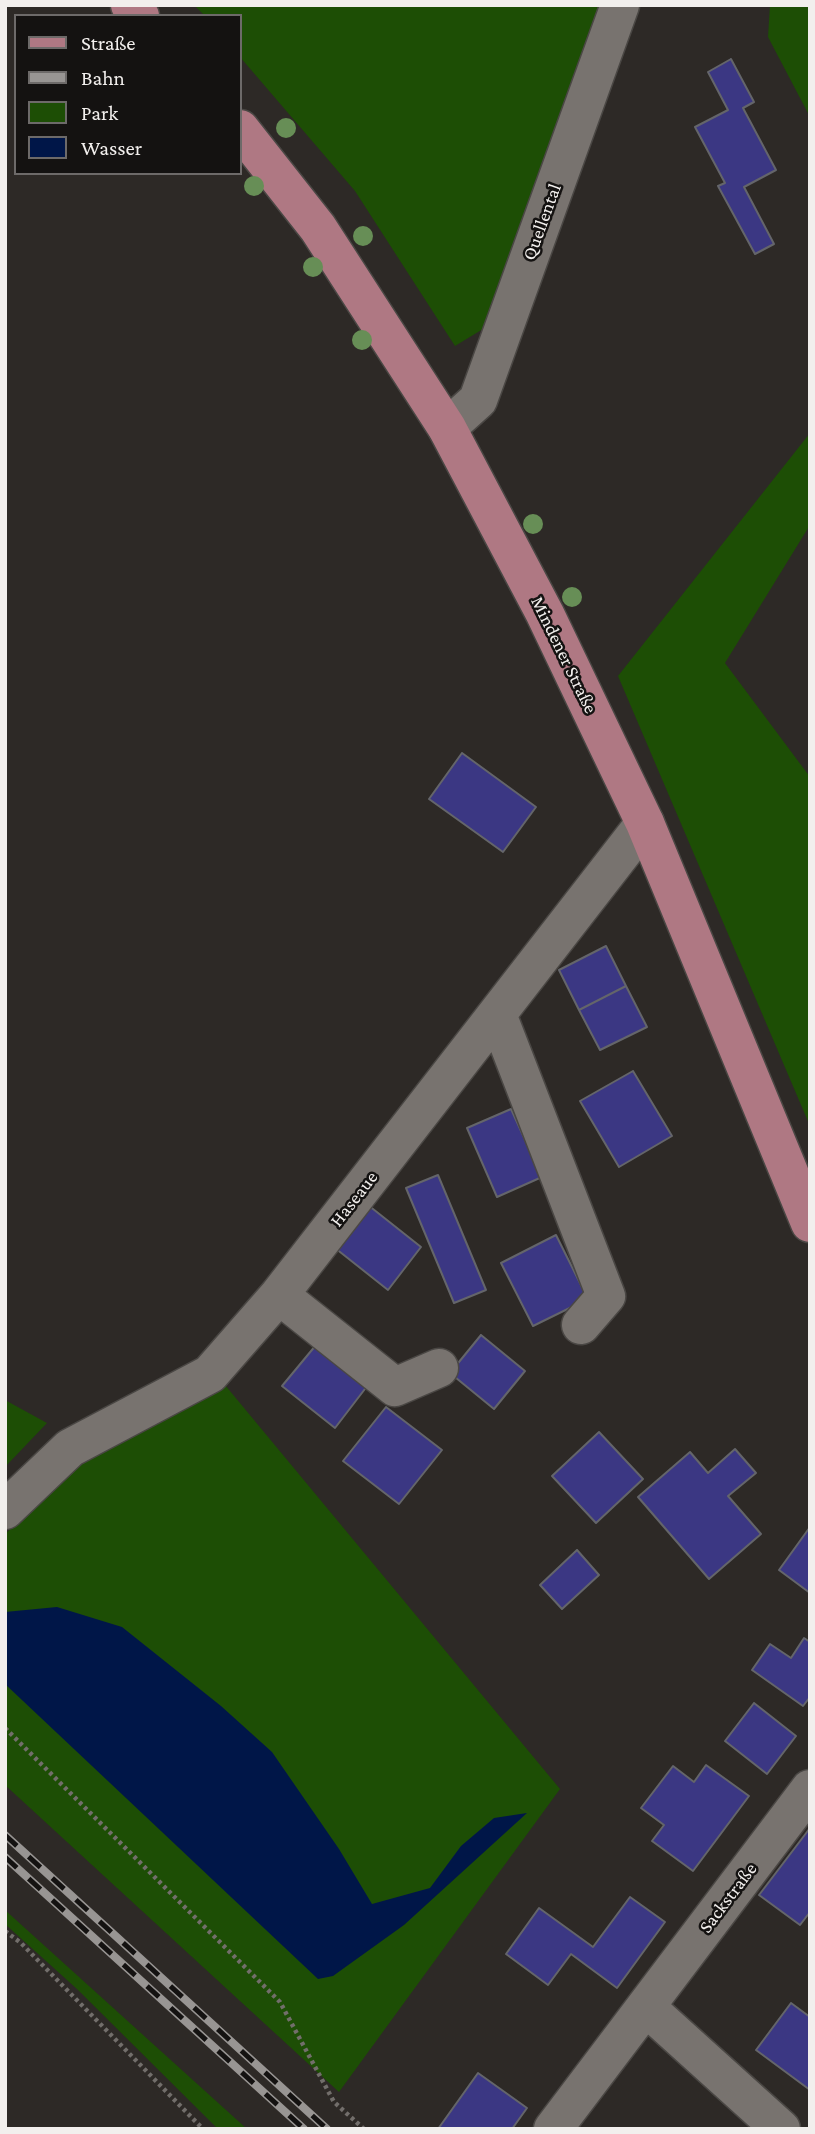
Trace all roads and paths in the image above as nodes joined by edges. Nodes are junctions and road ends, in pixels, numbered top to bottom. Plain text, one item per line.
1 (621, 5) edge
2 (242, 132) edge
3 (447, 428) junction
4 (645, 823) junction
5 (497, 1014) junction
6 (810, 1223) edge
7 (279, 1295) junction
8 (581, 1325) dead end
9 (439, 1368) dead end
10 (5, 1510) edge
11 (5, 1728) edge
12 (810, 1789) edge
13 (5, 1931) edge
14 (646, 2007) junction
15 (203, 2129) edge
16 (365, 2129) edge
17 (553, 2129) edge
18 (781, 2129) edge

1 - 3 street, Quellental
2 - 3 main road, Mindener Straße
3 - 4 main road, Mindener Straße
4 - 5 street, Haseaue
4 - 6 main road, Mindener Straße
5 - 7 street, Haseaue
5 - 8 street
7 - 9 street
7 - 10 street, Haseaue
11 - 16 path
12 - 14 street, Sackstraße
13 - 15 path
14 - 17 street, Sackstraße
14 - 18 street

